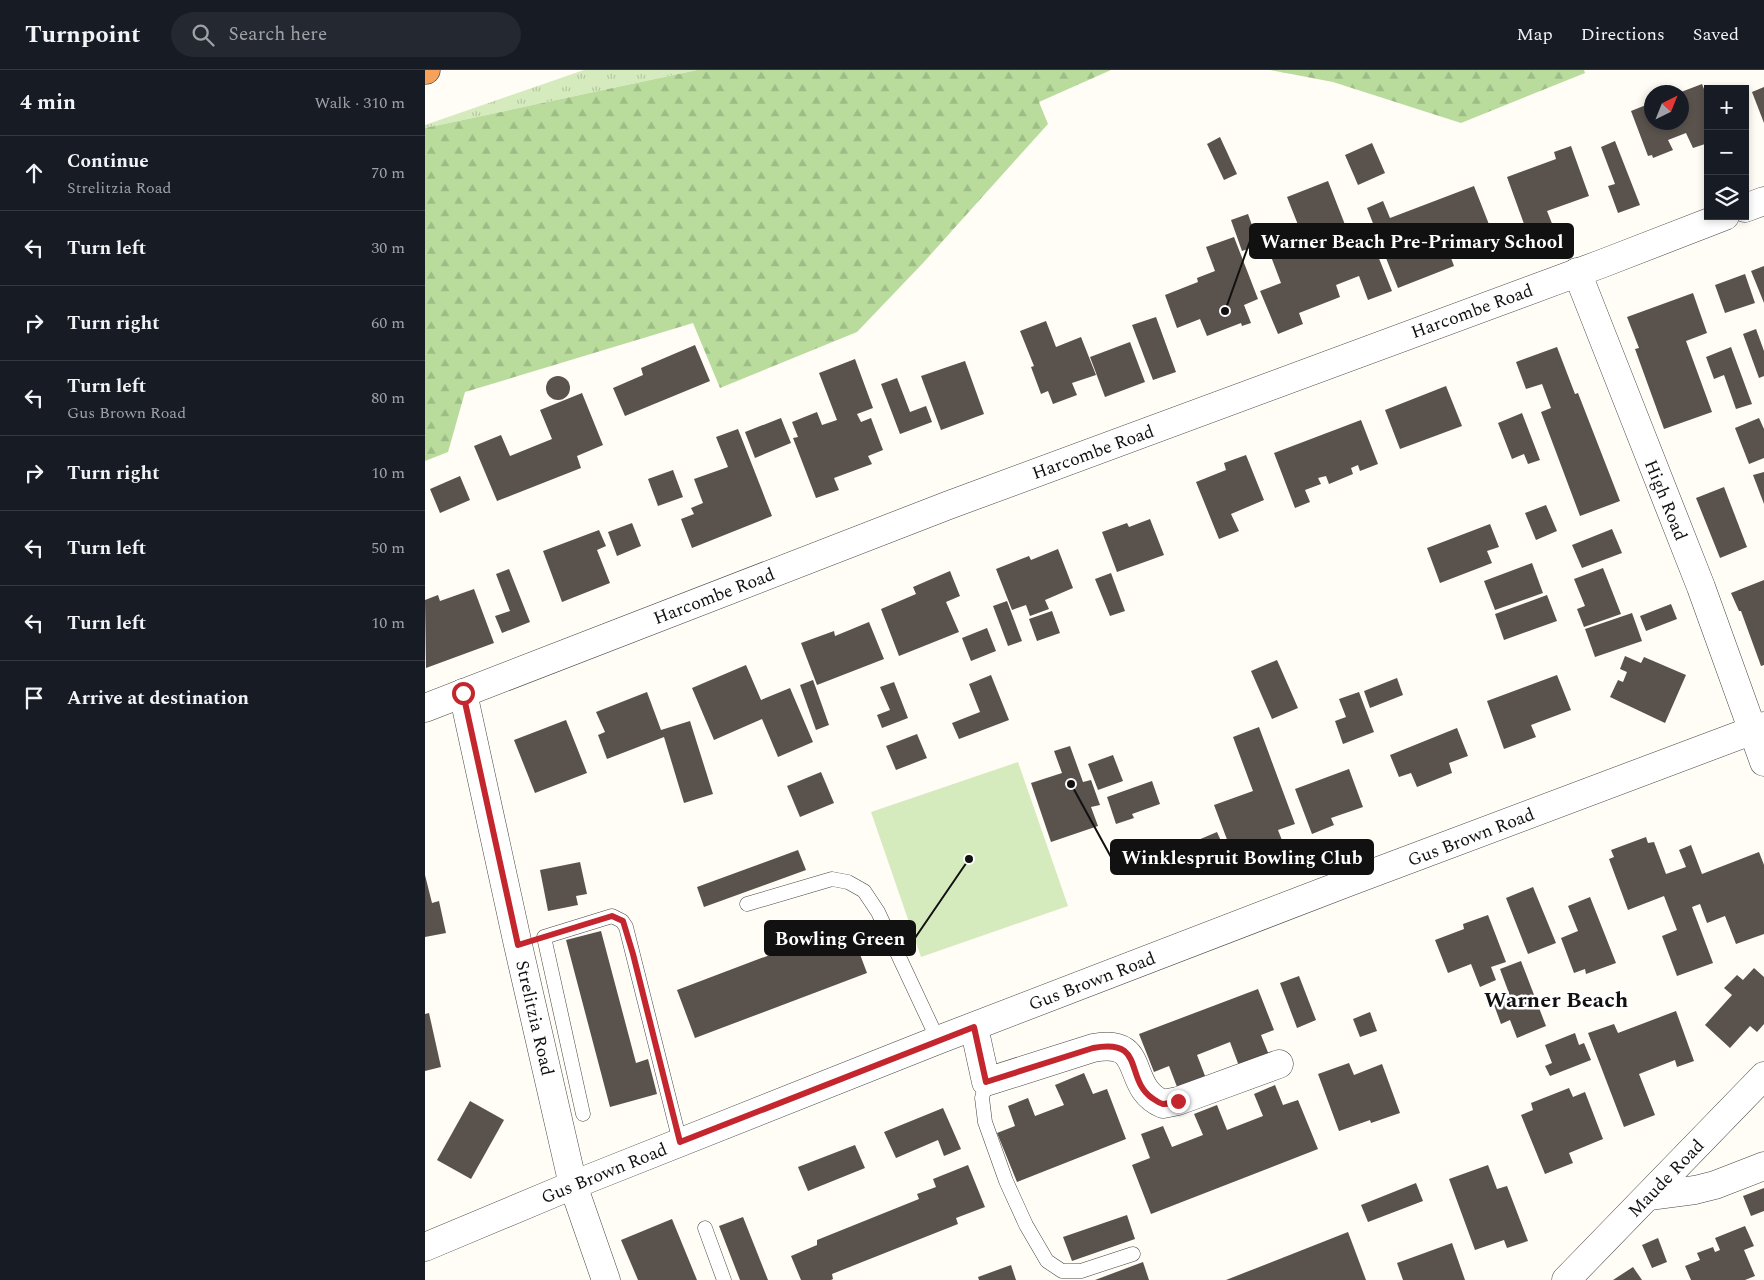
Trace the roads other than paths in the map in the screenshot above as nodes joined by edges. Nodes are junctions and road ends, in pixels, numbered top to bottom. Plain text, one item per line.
1 (1764, 201) edge
2 (1749, 207) edge
3 (1714, 220) edge
4 (1577, 272) junction
5 (463, 693) junction
6 (426, 705) edge
7 (1758, 728) edge
8 (1764, 762) edge
9 (747, 904) dead end
10 (545, 936) junction
11 (518, 945) junction
12 (974, 1027) junction
13 (938, 1040) junction
14 (1279, 1064) dead end
15 (1764, 1076) edge
16 (986, 1082) junction
17 (583, 1114) dead end
18 (680, 1142) junction
19 (1764, 1166) edge
20 (573, 1184) junction
21 (1649, 1196) junction
22 (705, 1228) dead end
23 (425, 1247) edge
24 (1133, 1254) dead end
25 (606, 1280) edge
26 (724, 1280) edge
27 (1566, 1280) edge

1 - 2 street
3 - 4 street, Harcombe Road
4 - 5 street, Harcombe Road
4 - 7 street, High Road
5 - 6 street, Harcombe Road
5 - 11 street, Strelitzia Road
7 - 8 street
7 - 12 street, Gus Brown Road
9 - 13 lane
10 - 11 lane
10 - 17 lane
10 - 18 lane
11 - 20 street, Strelitzia Road
12 - 13 street, Gus Brown Road
12 - 16 street
13 - 18 street, Gus Brown Road
14 - 16 street
15 - 21 street, Maude Road
16 - 24 lane
18 - 20 street, Gus Brown Road
19 - 21 street
20 - 23 street, Gus Brown Road
20 - 25 street, Strelitzia Road
21 - 27 street, Maude Road
22 - 26 lane

